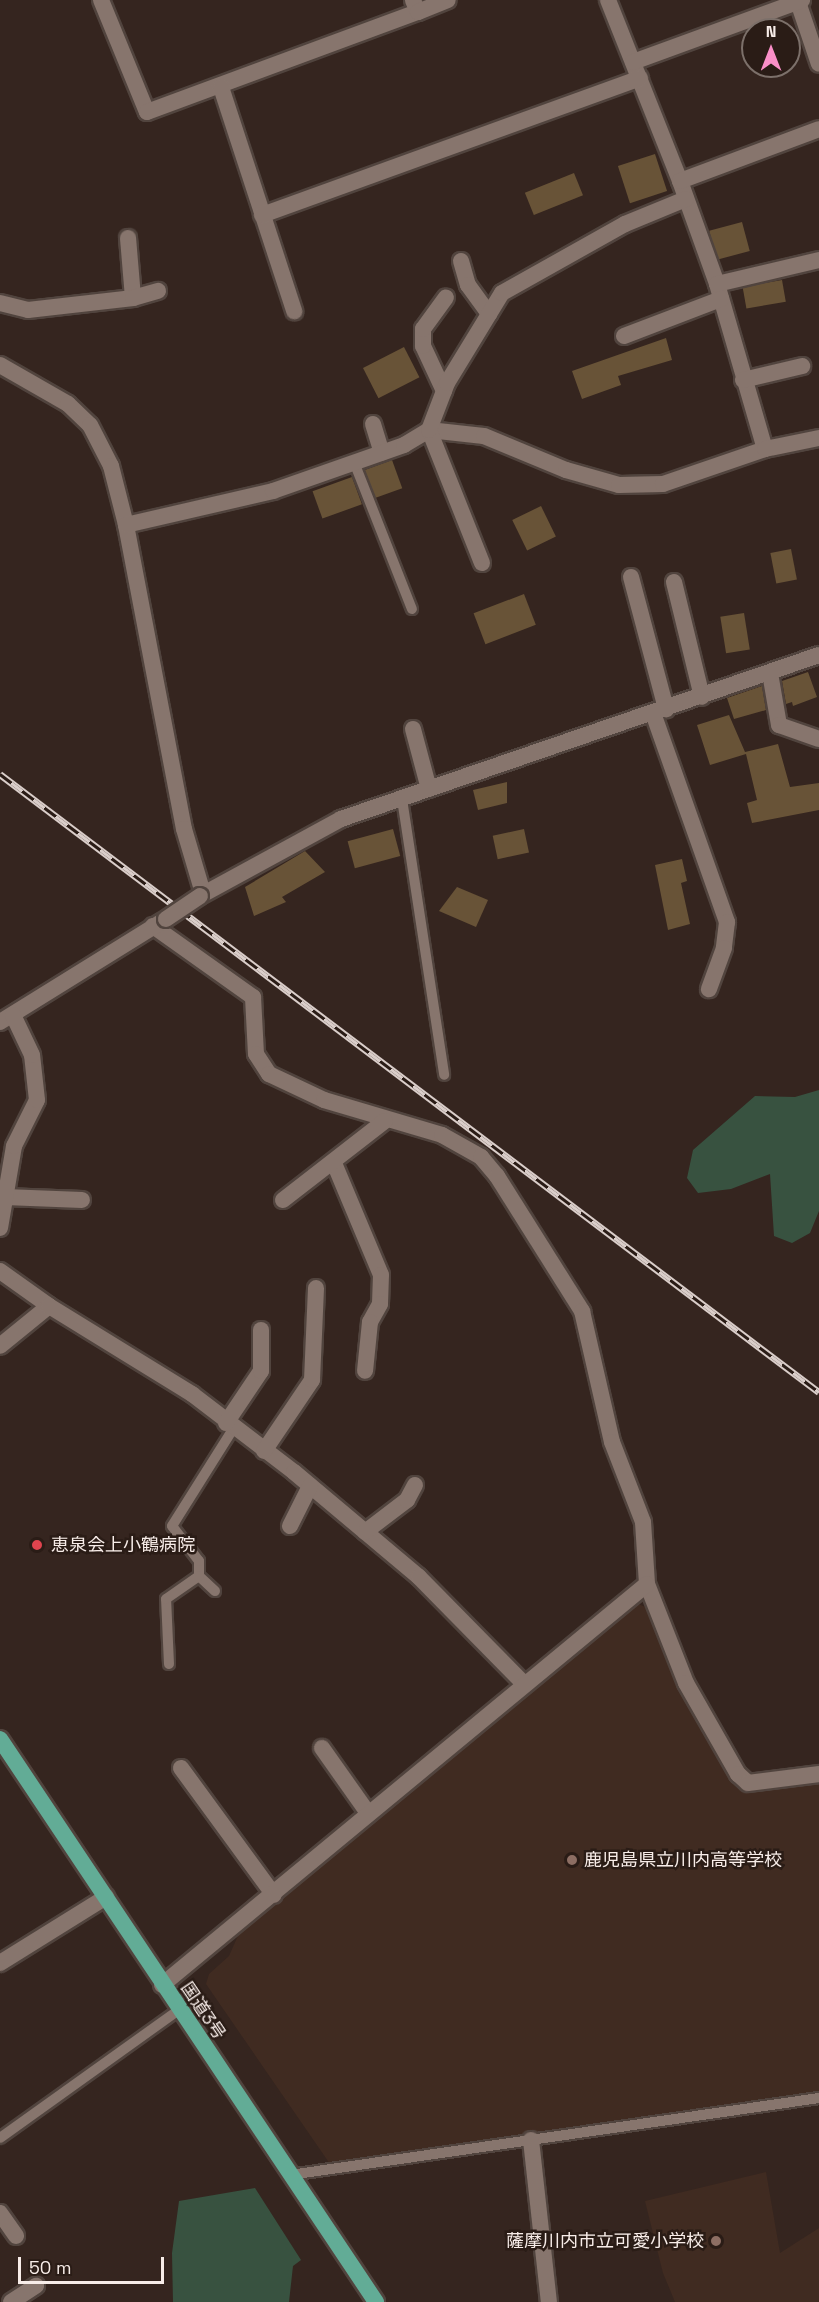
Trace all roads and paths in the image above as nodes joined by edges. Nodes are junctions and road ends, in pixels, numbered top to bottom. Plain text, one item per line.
1 (101, 0) edge
2 (448, 0) edge
3 (608, 0) edge
4 (800, 1) edge
5 (416, 6) edge
6 (633, 62) junction
7 (819, 64) edge
8 (640, 78) junction
9 (221, 87) junction
10 (819, 129) edge
11 (680, 181) junction
12 (686, 199) junction
13 (262, 215) junction
14 (128, 238) dead end
15 (819, 260) edge
16 (461, 261) dead end
17 (158, 291) dead end
18 (719, 292) junction
19 (446, 297) dead end
20 (133, 298) junction
21 (0, 303) edge
22 (294, 311) dead end
23 (489, 314) junction
24 (624, 336) dead end
25 (0, 365) edge
26 (802, 366) dead end
27 (743, 380) junction
28 (444, 391) junction
29 (373, 424) dead end
30 (429, 430) junction
31 (819, 438) edge
32 (765, 449) junction
33 (382, 453) junction
34 (354, 462) junction
35 (126, 525) junction
36 (482, 563) dead end
37 (631, 577) dead end
38 (674, 582) dead end
39 (412, 609) dead end
40 (819, 654) edge
41 (770, 673) junction
42 (702, 697) junction
43 (659, 711) junction
44 (413, 729) dead end
45 (819, 739) edge
46 (429, 789) junction
47 (402, 799) junction
48 (201, 895) junction
49 (160, 922) junction
50 (709, 989) dead end
51 (7, 1018) edge
52 (444, 1075) dead end
53 (385, 1121) junction
54 (334, 1164) junction
55 (5, 1197) junction
56 (82, 1200) dead end
57 (283, 1200) dead end
58 (0, 1228) edge
59 (0, 1271) edge
60 (316, 1288) dead end
61 (49, 1306) junction
62 (261, 1330) dead end
63 (0, 1346) edge
64 (365, 1371) dead end
65 (229, 1426) junction
66 (264, 1451) junction
67 (415, 1485) dead end
68 (310, 1486) junction
69 (290, 1526) dead end
70 (365, 1532) junction
71 (199, 1576) junction
72 (647, 1584) junction
73 (215, 1591) dead end
74 (169, 1664) dead end
75 (524, 1684) junction
76 (0, 1739) edge
77 (322, 1748) dead end
78 (181, 1768) dead end
79 (819, 1774) edge
80 (368, 1813) junction
81 (274, 1895) junction
82 (106, 1897) junction
83 (0, 1963) edge
84 (162, 1985) junction
85 (179, 2010) junction
86 (819, 2098) edge
87 (0, 2138) edge
88 (531, 2140) junction
89 (290, 2175) junction
90 (0, 2213) edge
91 (16, 2236) dead end
92 (36, 2286) dead end
93 (11, 2302) edge
94 (376, 2302) edge
95 (549, 2302) edge

1 - 9 street
2 - 5 street
3 - 6 street
4 - 6 street
4 - 7 street
5 - 9 street
6 - 8 street
8 - 11 street
8 - 13 street
9 - 13 street
10 - 11 street
11 - 12 street
12 - 18 street
12 - 23 street
13 - 22 street
14 - 20 street
15 - 18 street
16 - 23 street
17 - 20 street
18 - 24 street
18 - 27 street
19 - 28 street
20 - 21 street
23 - 28 street
25 - 35 street
26 - 27 street
27 - 32 street
28 - 30 street
29 - 33 street
30 - 32 street
30 - 33 street
30 - 36 street
31 - 32 street
33 - 34 street
34 - 35 street
34 - 39 lane
35 - 48 street
37 - 43 street
38 - 42 street
40 - 41 street
41 - 42 street
41 - 45 street
42 - 43 street
43 - 46 street
43 - 50 street
44 - 46 street
46 - 47 street
47 - 48 street
47 - 52 lane
48 - 49 street, bridge
49 - 51 street
49 - 53 street
51 - 55 street
53 - 54 street
53 - 72 street
54 - 57 street
54 - 64 street
55 - 56 street
55 - 58 street
59 - 61 street
60 - 66 street
61 - 63 street
61 - 65 street
62 - 65 street
65 - 66 street
65 - 71 lane
66 - 68 street
67 - 70 street
68 - 69 street
68 - 70 street
70 - 75 street
71 - 73 lane
71 - 74 lane
72 - 75 street
72 - 79 street
75 - 80 street
76 - 82 highway, 国道3号
77 - 80 street
78 - 81 street
80 - 81 street
81 - 84 street
82 - 83 street
82 - 84 highway, 国道3号
84 - 85 highway, 国道3号
85 - 87 lane
85 - 89 highway, 国道3号
86 - 88 lane
88 - 89 lane
88 - 95 street
89 - 94 highway, 国道3号
90 - 91 street
92 - 93 street

